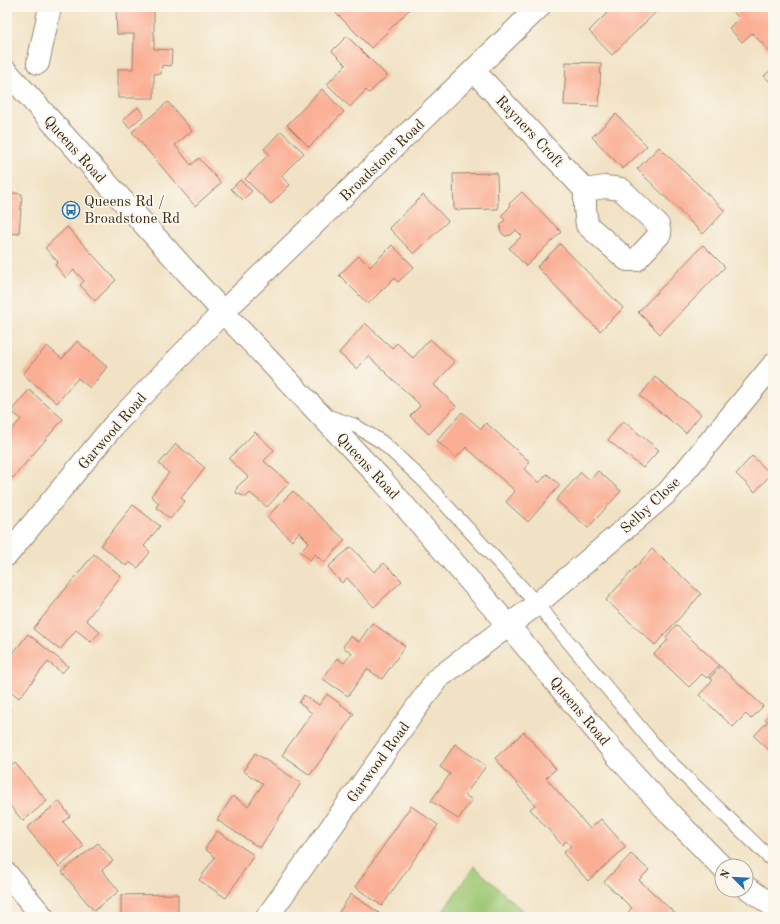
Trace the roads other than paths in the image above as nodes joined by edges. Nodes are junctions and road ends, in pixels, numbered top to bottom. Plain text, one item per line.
1 (50, 7) edge
2 (539, 7) edge
3 (38, 63) dead end
4 (474, 71) junction
5 (7, 72) edge
6 (586, 190) dead end
7 (223, 312) junction
8 (773, 365) edge
9 (320, 414) junction
10 (7, 555) edge
11 (537, 604) junction
12 (508, 625) junction
13 (714, 858) edge
14 (773, 862) edge
15 (7, 874) edge
16 (754, 893) edge
17 (773, 906) edge
18 (43, 917) edge
19 (267, 917) edge

1 - 3 street
2 - 4 street, Broadstone Road
4 - 6 street, Rayners Croft
4 - 7 street, Broadstone Road
5 - 7 street, Queens Road
7 - 9 street, Queens Road
7 - 10 street, Garwood Road
8 - 11 street, Selby Close
9 - 11 lane
9 - 12 street, Queens Road
11 - 12 street, Selby Close
11 - 14 lane
12 - 13 street, Queens Road
12 - 19 street, Garwood Road
15 - 18 street
16 - 17 street

